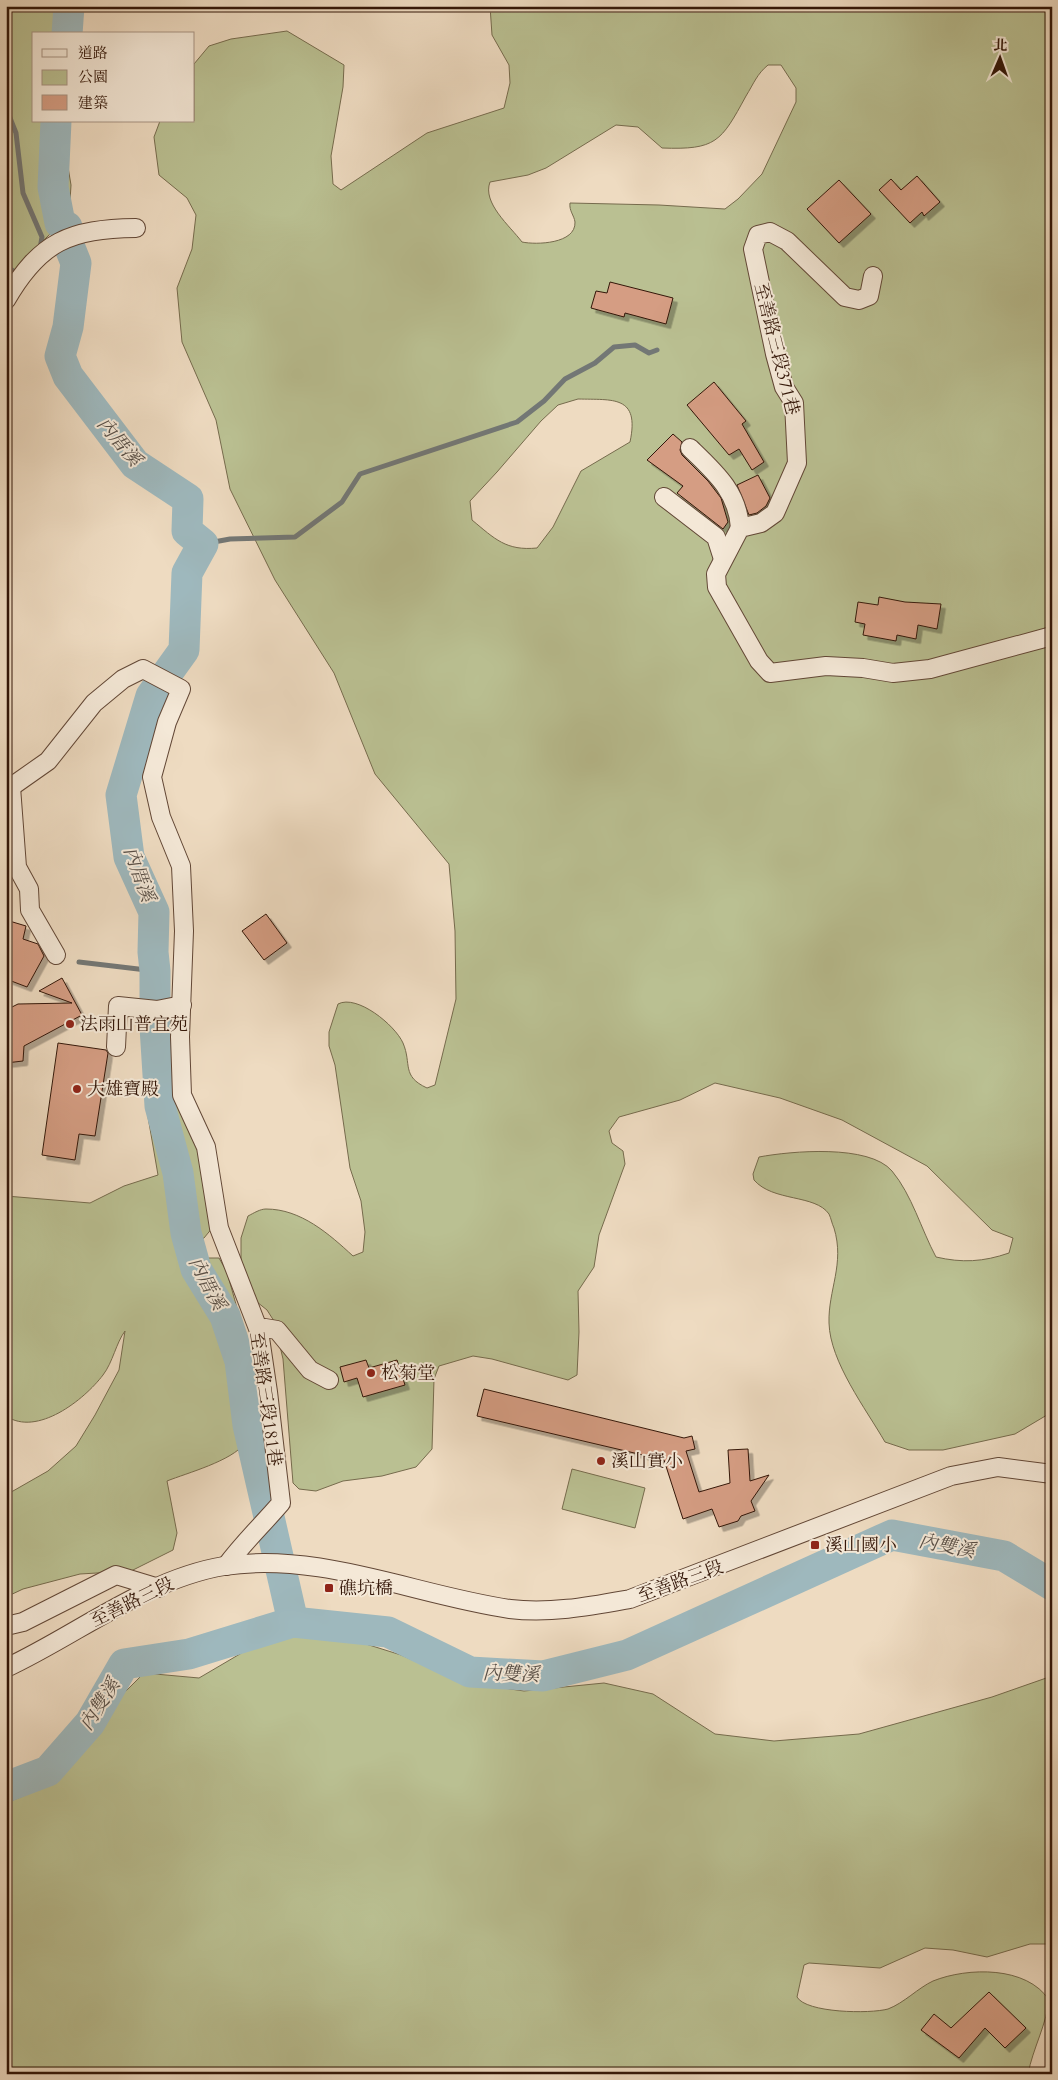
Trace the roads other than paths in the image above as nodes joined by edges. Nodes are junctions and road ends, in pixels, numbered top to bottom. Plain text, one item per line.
1 (136, 228) dead end
2 (873, 276) dead end
3 (6, 300) edge
4 (690, 448) dead end
5 (664, 497) dead end
6 (740, 528) junction
7 (723, 559) junction
8 (1052, 636) edge
9 (8, 791) edge
10 (56, 954) dead end
11 (182, 1005) junction
12 (116, 1047) dead end
13 (259, 1331) junction
14 (329, 1380) dead end
15 (1052, 1474) edge
16 (226, 1566) junction
17 (159, 1588) junction
18 (6, 1626) edge
19 (6, 1668) edge

1 - 3 street
2 - 6 street, 至善路三段371巷
4 - 6 street
5 - 7 street
6 - 7 street
7 - 8 street
9 - 10 street
9 - 11 street, 至善路三段181巷
11 - 12 street
11 - 13 street, 至善路三段181巷
13 - 14 street
13 - 16 street, 至善路三段181巷
15 - 16 street, 至善路三段
16 - 17 street, 至善路三段
17 - 18 street
17 - 19 street, 至善路三段

